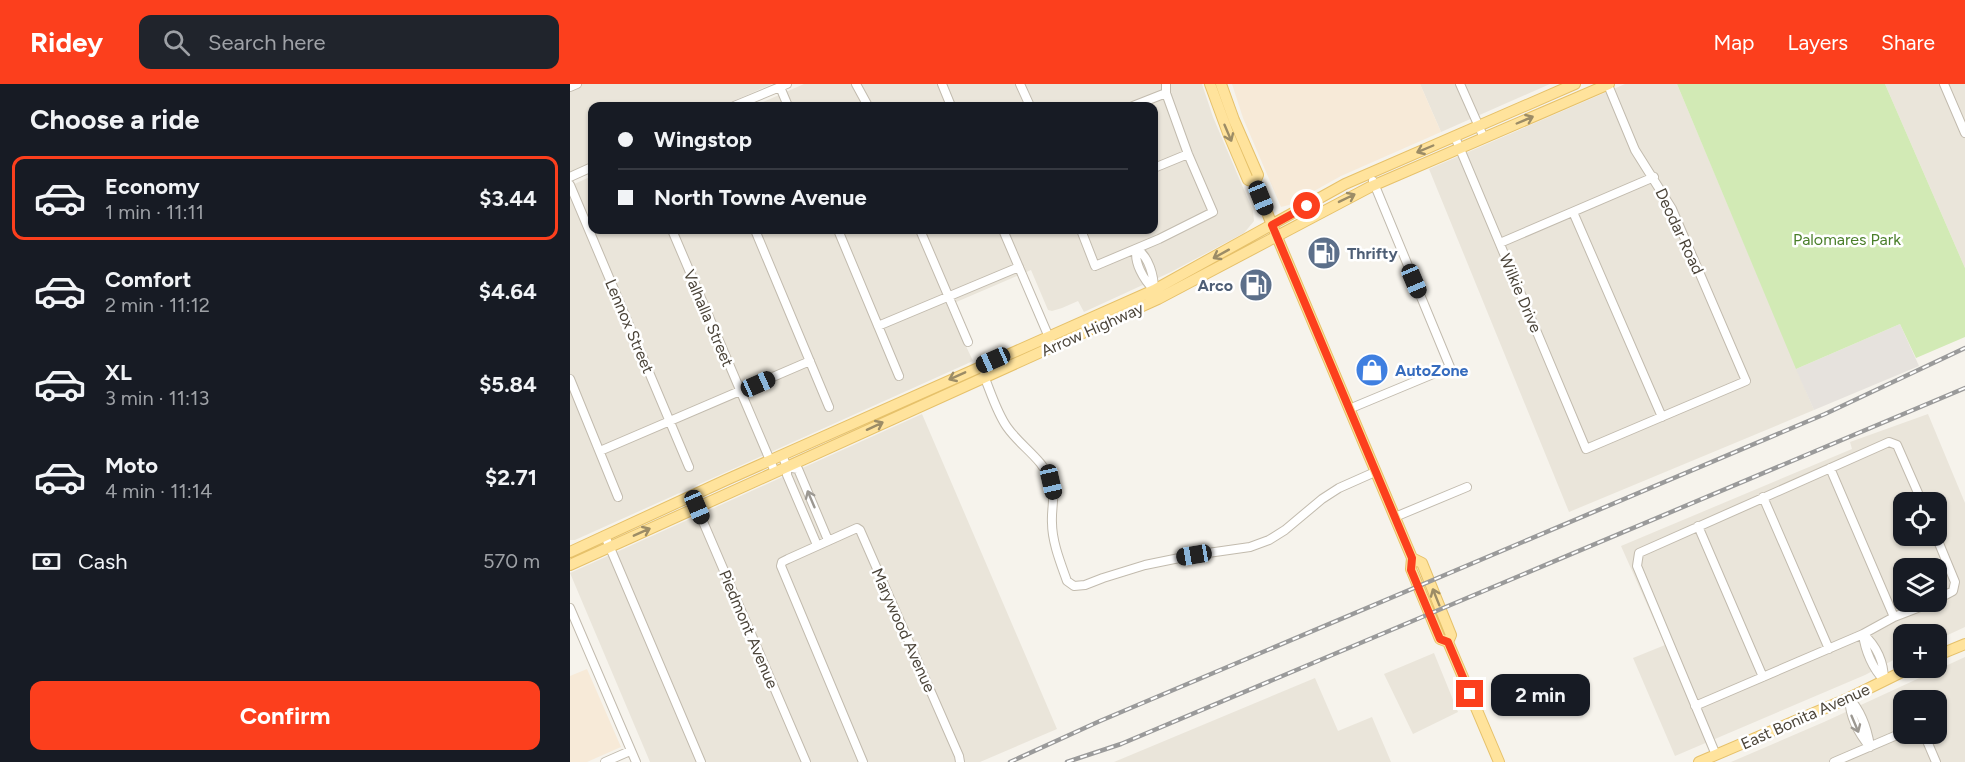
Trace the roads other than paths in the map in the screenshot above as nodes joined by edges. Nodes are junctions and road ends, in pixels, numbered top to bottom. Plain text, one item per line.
1 (577, 84) edge
2 (856, 84) edge
3 (942, 84) edge
4 (1020, 84) edge
5 (1210, 84) edge
6 (1221, 84) edge
7 (1460, 84) edge
8 (1575, 84) edge
9 (1608, 84) edge
10 (1944, 84) edge
11 (784, 86) edge
12 (570, 87) edge
13 (1166, 88) edge
14 (744, 102) edge
15 (787, 102) edge
16 (866, 102) edge
17 (949, 102) edge
18 (1028, 102) edge
19 (1140, 102) edge
20 (1478, 127) junction
21 (1965, 133) edge
22 (1455, 137) junction
23 (1484, 138) junction
24 (1460, 148) junction
25 (1188, 154) junction
26 (1158, 166) edge
27 (588, 169) edge
28 (1369, 172) junction
29 (570, 177) edge
30 (1654, 177) junction
31 (1255, 183) junction
32 (570, 185) edge
33 (1374, 185) junction
34 (1573, 212) junction
35 (1272, 225) junction
36 (588, 228) edge
37 (591, 234) edge
38 (674, 234) edge
39 (756, 234) edge
40 (840, 234) edge
41 (922, 234) edge
42 (1005, 234) edge
43 (1083, 234) edge
44 (1277, 237) junction
45 (1500, 243) junction
46 (1137, 249) junction
47 (1019, 267) junction
48 (1154, 290) junction
49 (948, 296) junction
50 (878, 326) junction
51 (1048, 336) junction
52 (968, 342) dead end
53 (1053, 346) junction
54 (810, 361) junction
55 (899, 376) dead end
56 (984, 376) junction
57 (570, 379) edge
58 (740, 392) junction
59 (829, 407) dead end
60 (1349, 409) junction
61 (1662, 417) junction
62 (670, 422) junction
63 (600, 451) junction
64 (782, 455) junction
65 (770, 460) junction
66 (689, 467) dead end
67 (787, 467) junction
68 (1830, 468) junction
69 (775, 472) junction
70 (1375, 472) junction
71 (1467, 487) dead end
72 (1918, 492) edge
73 (692, 496) junction
74 (618, 497) dead end
75 (1763, 498) junction
76 (697, 507) junction
77 (1395, 517) junction
78 (1698, 526) junction
79 (828, 540) junction
80 (607, 541) junction
81 (817, 545) junction
82 (570, 552) edge
83 (1947, 563) edge
84 (570, 565) edge
85 (1947, 594) edge
86 (570, 608) edge
87 (1907, 612) edge
88 (1894, 617) junction
89 (1863, 634) junction
90 (1965, 644) edge
91 (1829, 649) junction
92 (1947, 651) edge
93 (1893, 676) edge
94 (1763, 677) junction
95 (1884, 680) junction
96 (1849, 698) junction
97 (1695, 705) junction
98 (1893, 737) edge
99 (1928, 744) edge
100 (1870, 747) junction
101 (630, 751) junction
102 (1716, 755) junction
103 (1851, 759) edge
104 (605, 762) edge
105 (636, 762) edge
106 (701, 762) edge
107 (806, 762) edge
108 (863, 762) edge
109 (960, 762) edge
110 (1499, 762) edge
111 (1699, 762) edge
112 (1834, 762) edge
113 (1936, 762) edge

1 - 12 street
2 - 16 street
3 - 17 street
4 - 18 street
5 -> 31 main road
6 - 31 main road
7 - 20 street
8 - 20 main road, Arrow Highway
23 -> 9 main road, Arrow Highway
9 - 30 street, Deodar Road
10 - 21 street
11 - 14 street
11 - 15 street
13 - 19 street
13 - 25 street
20 - 22 main road, Arrow Highway
20 - 23 street
22 - 24 street, Wilkie Drive
22 -> 28 main road, Arrow Highway
23 - 24 main road, Arrow Highway
24 - 33 main road, Arrow Highway
24 - 45 street, Wilkie Drive
25 - 26 street
25 - 46 street
27 - 29 street
28 - 33 street
28 - 35 main road, Arrow Highway
30 - 34 street
30 - 61 street, Deodar Road
31 - 35 main road
32 - 36 street, Lennox Street
44 -> 33 main road, Arrow Highway
33 - 60 street
34 - 45 street
34 - 61 street
35 - 44 main road
35 -> 48 main road, Arrow Highway
37 - 62 street, Lennox Street
38 - 58 street, Valhalla Street
39 - 54 street
40 - 50 street
41 - 49 street
42 - 47 street
43 - 46 street
44 - 53 main road, Arrow Highway
44 - 60 main road
45 - 61 street, Wilkie Drive
46 - 48 street
47 - 49 street
47 - 51 street
48 - 51 main road, Arrow Highway
49 - 50 street
49 - 52 street
50 - 55 street
51 - 53 street
51 -> 64 main road, Arrow Highway
53 - 56 main road, Arrow Highway
54 - 58 street
54 - 59 street
67 -> 56 main road, Arrow Highway
56 - 70 street
57 - 63 street
58 - 62 street
58 - 65 street, Valhalla Street
60 - 70 main road
62 - 63 street
62 - 66 street, Lennox Street
63 - 74 street
64 - 65 main road, Arrow Highway
64 - 67 street
65 - 69 street, Valhalla Street
65 - 73 main road, Arrow Highway
67 - 69 main road, Arrow Highway
79 -> 67 street
67 - 81 street
68 - 72 street
68 - 75 street
68 - 88 street
69 - 76 main road, Arrow Highway
70 - 77 main road
71 - 77 street
73 - 76 street, Piedmont Avenue
73 - 80 main road, Arrow Highway
75 - 78 street
75 - 91 street
80 -> 76 main road, Arrow Highway
76 - 107 street, Piedmont Avenue
77 - 110 main road
78 - 94 street
78 - 97 street
79 - 81 street, Marywood Avenue
79 - 109 street, Marywood Avenue
80 - 82 main road, Arrow Highway
80 - 84 main road, Arrow Highway
80 - 106 street
81 - 108 street, Marywood Avenue
83 - 85 street
86 - 101 street
87 - 88 street
88 - 89 street
89 - 91 street
89 - 95 street
90 - 92 main road
91 - 94 street
93 - 95 main road, East Bonita Avenue
94 - 97 street
95 - 96 main road, East Bonita Avenue
96 - 100 street
96 - 102 main road, East Bonita Avenue
97 - 102 street
98 - 100 street
99 - 113 street
100 - 103 street
101 - 104 street
101 - 105 street
102 - 111 main road, East Bonita Avenue
103 - 112 street

